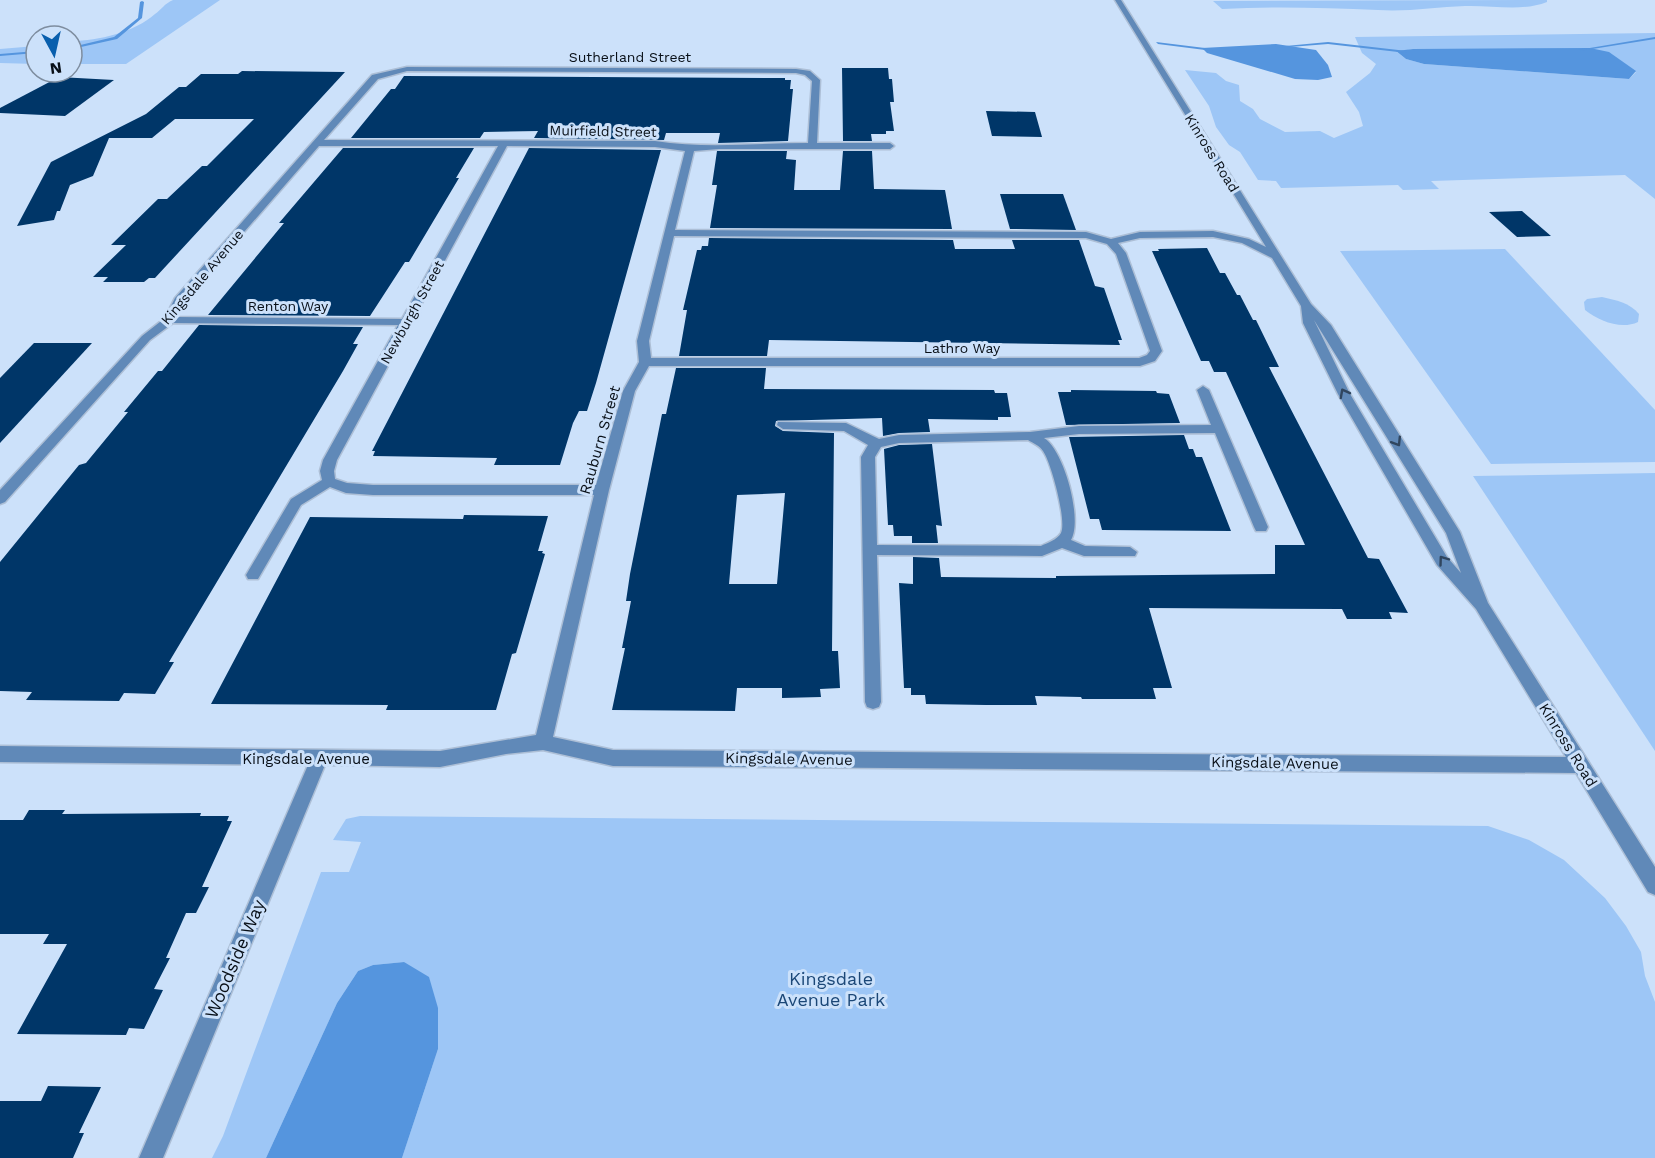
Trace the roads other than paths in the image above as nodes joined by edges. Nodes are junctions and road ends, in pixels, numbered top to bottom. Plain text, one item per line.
1 (1118, 0) edge
2 (375, 76) joint
3 (316, 143) junction
4 (504, 144) junction
5 (812, 146) junction
6 (890, 146) dead end
7 (690, 149) junction
8 (1246, 223) junction
9 (670, 233) junction
10 (1213, 234) junction
11 (1111, 242) junction
12 (1278, 258) junction
13 (1307, 306) junction
14 (170, 320) junction
15 (406, 322) junction
16 (645, 362) junction
17 (1203, 390) dead end
18 (783, 425) dead end
19 (1219, 429) junction
20 (1030, 436) junction
21 (877, 444) junction
22 (329, 482) junction
23 (602, 490) junction
24 (1, 497) edge
25 (1261, 527) dead end
26 (1061, 542) junction
27 (871, 550) junction
28 (1130, 552) dead end
29 (253, 575) dead end
30 (1481, 605) junction
31 (873, 702) dead end
32 (543, 742) junction
33 (0, 754) edge
34 (319, 759) junction
35 (1581, 765) junction
36 (1655, 885) edge
37 (151, 1158) edge

1 - 8 street, Kinross Road
2 - 3 street, Kingsdale Avenue
2 - 5 street, Sutherland Street
3 - 4 street, Muirfield Street
3 - 14 street, Kingsdale Avenue
4 - 7 street, Muirfield Street
4 - 15 street, Newburgh Street
5 - 6 street, Muirfield Street
5 - 7 street, Muirfield Street
7 - 9 street, Rauburn Street
8 - 10 street
8 - 12 street, Kinross Road
9 - 11 street
9 - 16 street, Rauburn Street
10 - 11 street
10 - 12 street
11 - 16 street, Lathro Way
12 - 13 street, Kinross Road
13 -> 30 street, Kinross Road
30 -> 13 street, Kinross Road
14 - 15 street, Renton Way
14 - 24 street, Kingsdale Avenue
15 - 22 street, Newburgh Street
16 - 23 street, Rauburn Street
17 - 19 street
18 - 21 street
19 - 20 street
19 - 25 street
20 - 21 street
20 - 26 street
21 - 27 street
22 - 23 street
22 - 29 street
23 - 32 street, Rauburn Street
26 - 27 street
26 - 28 street
27 - 31 street
30 - 35 street, Kinross Road
32 - 34 street, Kingsdale Avenue
32 - 35 street, Kingsdale Avenue
33 - 34 street, Kingsdale Avenue
34 - 37 street, Woodside Way
35 - 36 street, Kinross Road

